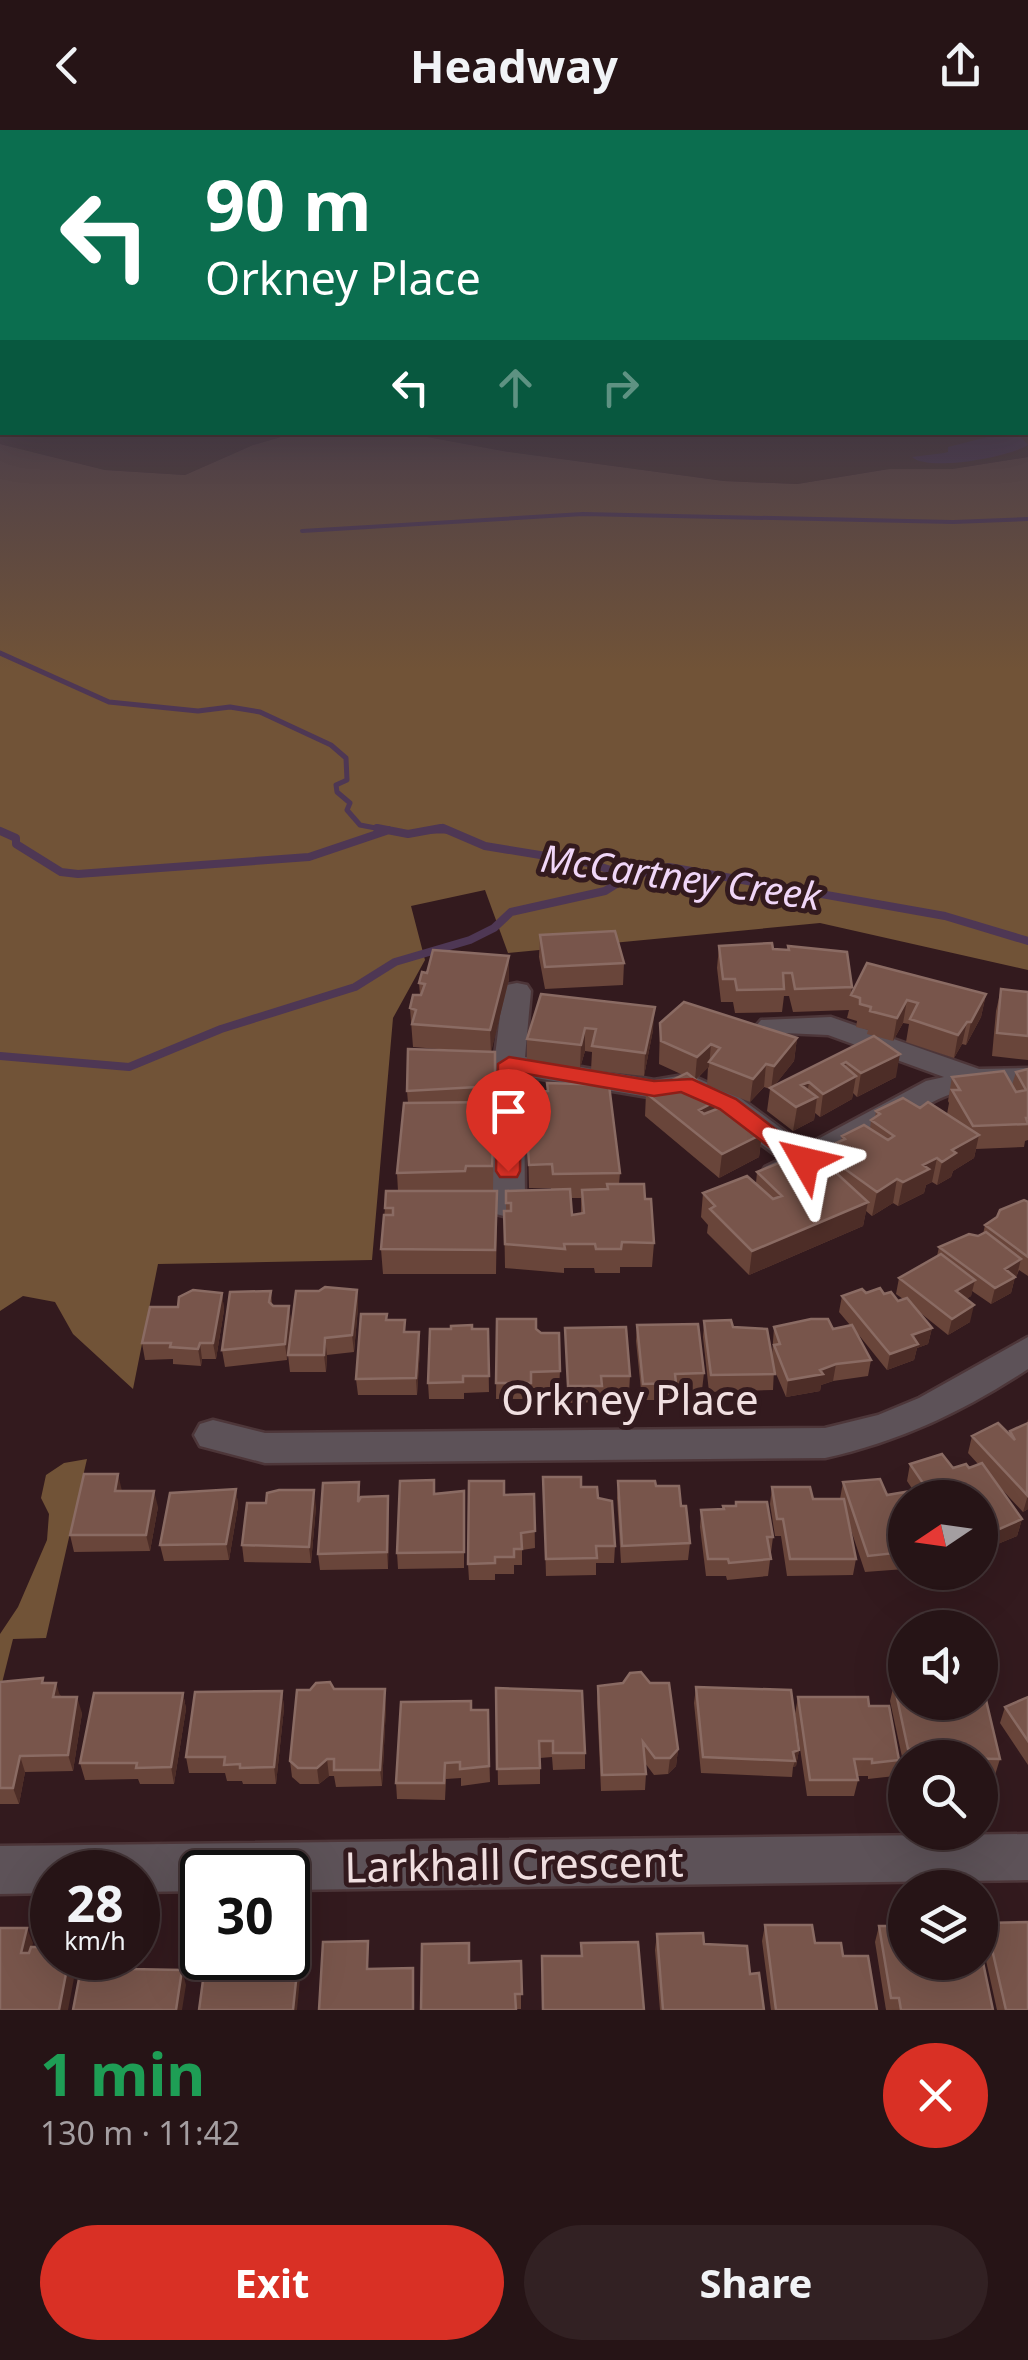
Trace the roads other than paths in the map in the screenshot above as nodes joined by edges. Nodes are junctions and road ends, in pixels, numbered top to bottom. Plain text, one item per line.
1 (517, 991) dead end
2 (770, 1026) edge
3 (509, 1064) junction
4 (976, 1078) junction
5 (1028, 1078) edge
6 (805, 1161) junction
7 (754, 1186) edge
8 (508, 1206) junction
9 (468, 1207) edge
10 (545, 1208) edge
11 (1028, 1351) edge
12 (213, 1434) dead end
13 (1028, 1857) edge
14 (0, 1870) edge

1 - 3 street
2 - 4 street
3 - 6 street
3 - 8 street
4 - 5 street
4 - 6 street
6 - 7 street
8 - 9 street
8 - 10 street
11 - 12 street, Orkney Place
13 - 14 street, Larkhall Crescent

